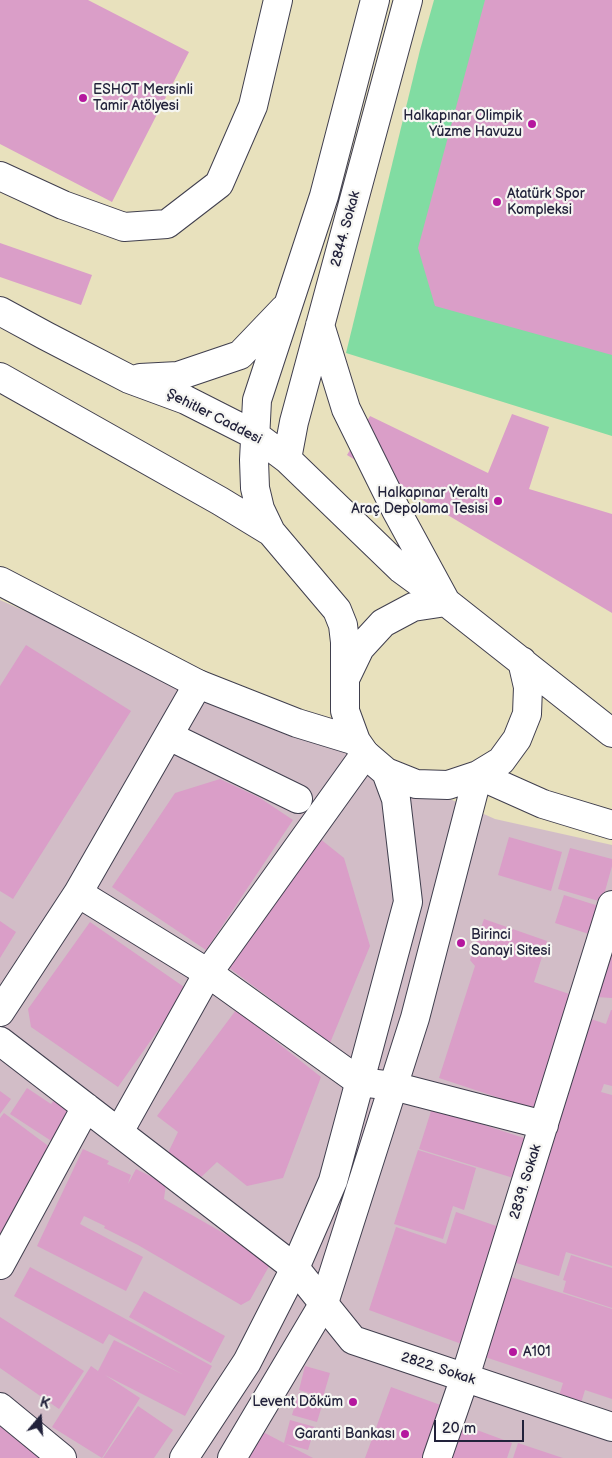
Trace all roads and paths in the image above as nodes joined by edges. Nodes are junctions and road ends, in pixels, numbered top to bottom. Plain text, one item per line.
1 (278, 0) edge
2 (375, 0) edge
3 (408, 0) edge
4 (0, 176) edge
5 (289, 304) junction
6 (0, 311) edge
7 (320, 325) junction
8 (0, 378) edge
9 (129, 378) junction
10 (255, 435) junction
11 (287, 459) junction
12 (271, 532) junction
13 (0, 581) edge
14 (446, 602) junction
15 (522, 661) junction
16 (346, 678) junction
17 (198, 684) junction
18 (612, 733) edge
19 (169, 736) junction
20 (360, 748) junction
21 (386, 772) junction
22 (478, 775) junction
23 (298, 799) dead end
24 (612, 825) edge
25 (78, 893) junction
26 (612, 905) edge
27 (208, 974) junction
28 (0, 1012) edge
29 (0, 1041) edge
30 (360, 1082) junction
31 (393, 1086) junction
32 (86, 1107) junction
33 (544, 1125) junction
34 (120, 1132) junction
35 (0, 1266) edge
36 (295, 1268) junction
37 (324, 1303) junction
38 (465, 1378) junction
39 (0, 1407) edge
40 (612, 1426) edge
41 (62, 1458) edge
42 (184, 1458) edge
43 (232, 1458) edge
44 (437, 1458) edge

1 - 4 main road
2 - 5 main road
3 - 7 main road, 2844. Sokak
5 - 9 main road
5 - 10 main road
6 - 9 main road, Şehitler Caddesi
7 - 11 main road, 2844. Sokak
7 - 14 main road
8 - 12 main road
9 - 10 main road, Şehitler Caddesi
10 - 11 main road, Şehitler Caddesi
10 - 12 main road
11 - 14 main road, Şehitler Caddesi
12 - 16 main road
13 - 17 main road
14 - 15 main road, Şehitler Caddesi
14 - 16 main road
15 - 18 main road, Şehitler Caddesi
15 - 22 main road
16 - 20 main road
17 - 19 main road
17 - 20 main road
19 - 23 main road
19 - 25 main road
20 - 21 main road
20 - 27 main road
21 - 22 main road
21 - 30 main road
22 - 24 main road
22 - 31 main road
25 - 27 main road
25 - 28 main road
26 - 33 main road, 2839. Sokak
27 - 30 main road
27 - 34 main road
29 - 32 main road, 2822. Sokak
30 - 31 main road
30 - 36 main road
31 - 33 main road
31 - 37 main road
32 - 34 main road, 2822. Sokak
32 - 35 main road
33 - 38 main road, 2839. Sokak
34 - 36 main road, 2822. Sokak
36 - 37 main road, 2822. Sokak
36 - 42 main road
37 - 38 main road, 2822. Sokak
37 - 43 main road
38 - 40 main road, 2822. Sokak
38 - 44 main road, 2839. Sokak
39 - 41 main road

